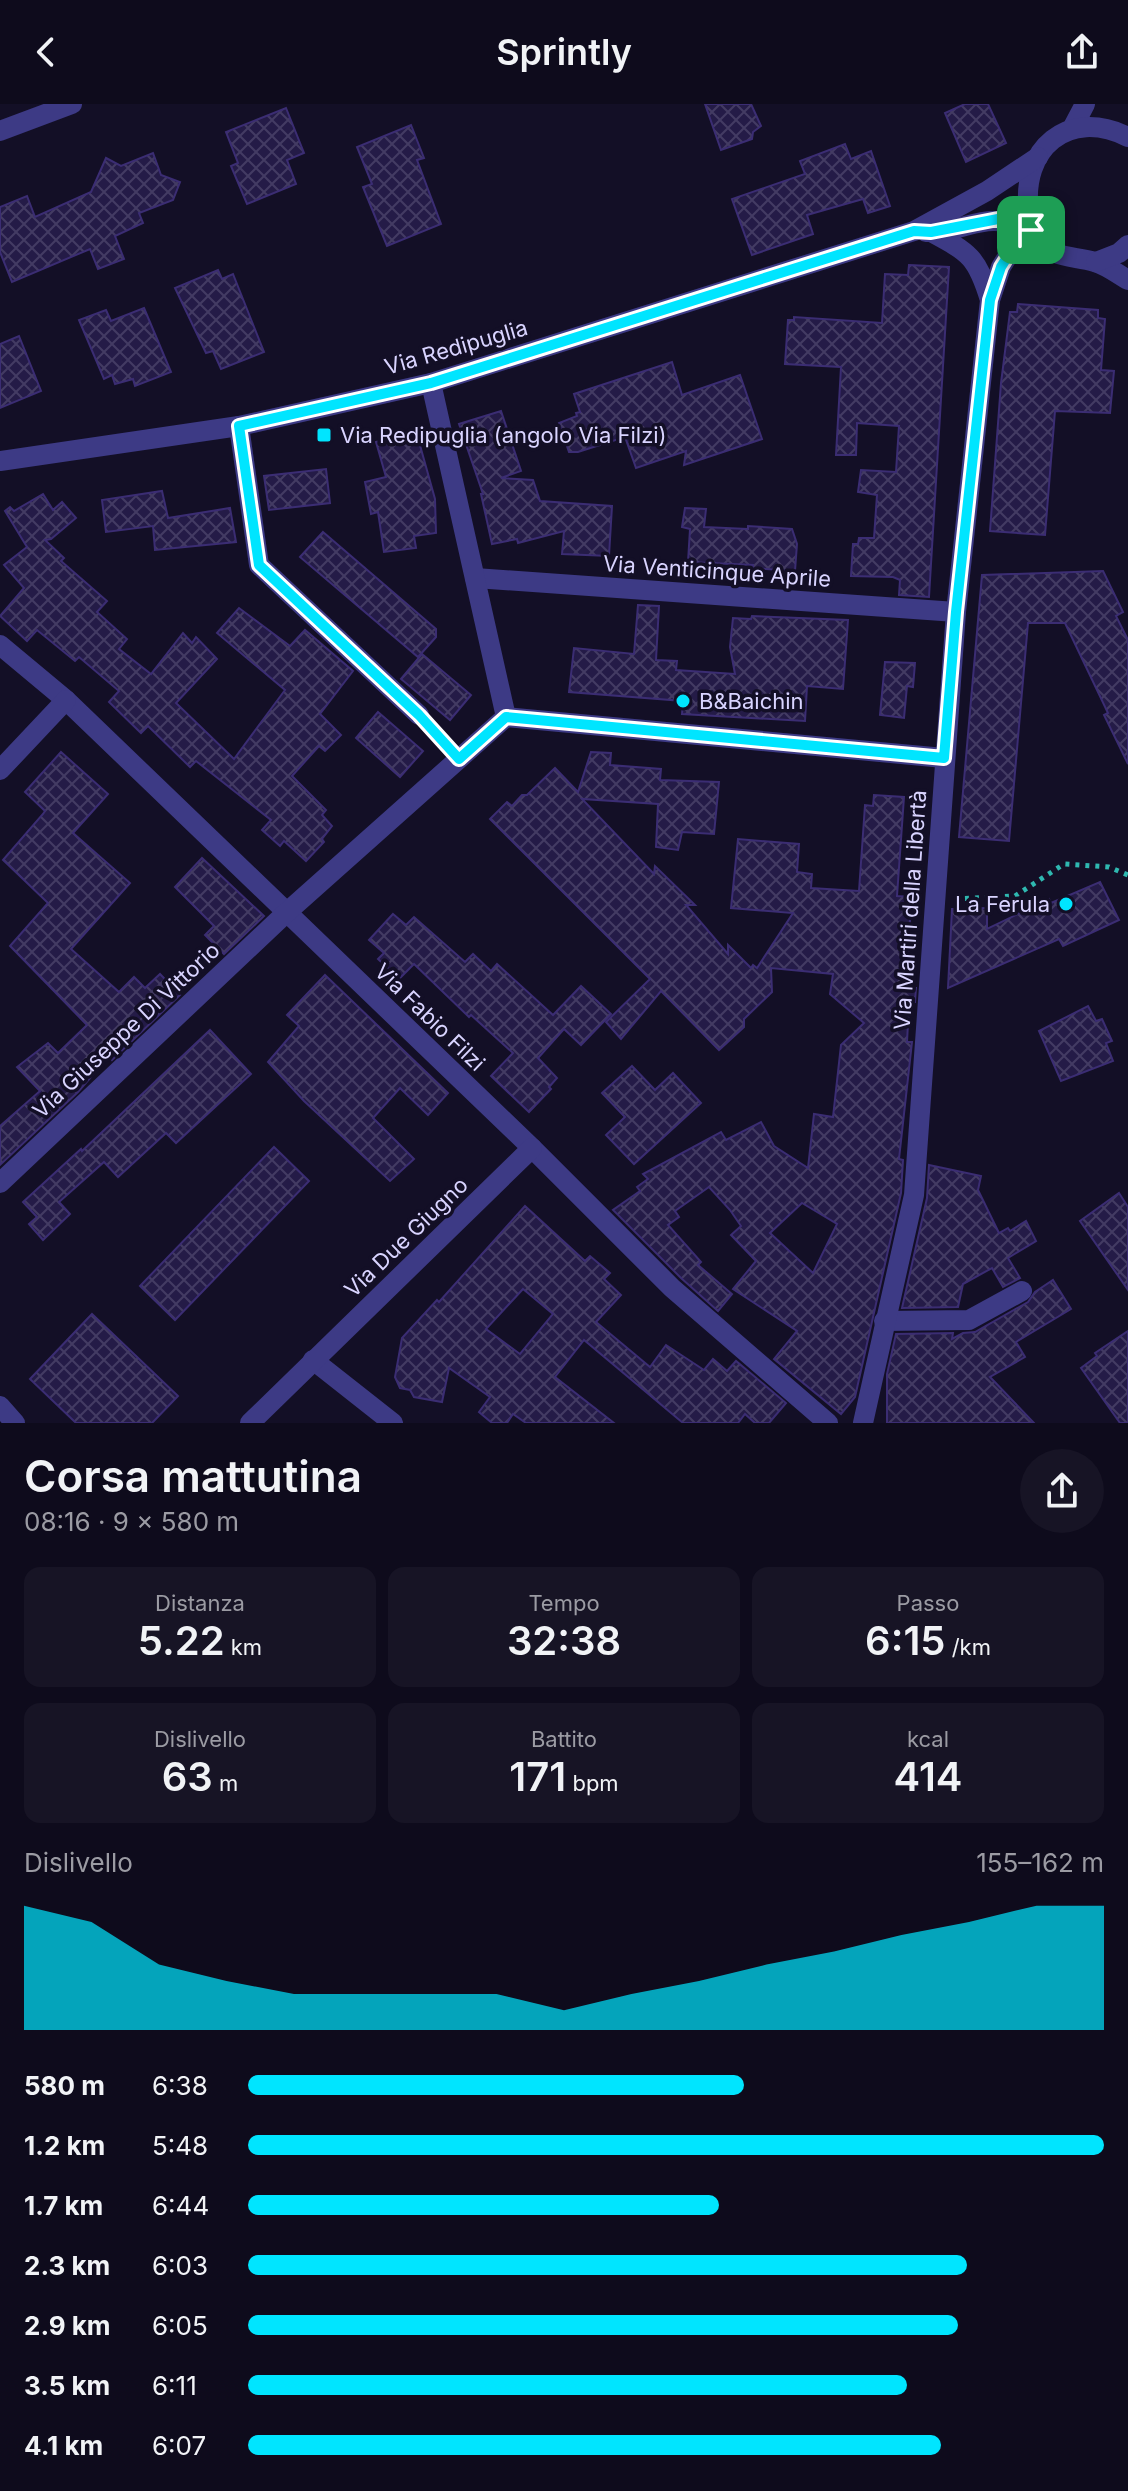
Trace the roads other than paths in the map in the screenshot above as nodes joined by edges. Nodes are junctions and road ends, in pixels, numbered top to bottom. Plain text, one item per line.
1 (72, 104) edge
2 (1085, 104) edge
3 (1073, 127) junction
4 (0, 131) edge
5 (1128, 137) edge
6 (1038, 157) junction
7 (922, 232) junction
8 (1033, 233) junction
9 (1128, 245) edge
10 (1096, 262) junction
11 (1128, 280) edge
12 (990, 300) junction
13 (431, 383) junction
14 (239, 426) junction
15 (0, 461) edge
16 (475, 578) junction
17 (956, 612) junction
18 (0, 645) edge
19 (66, 700) junction
20 (419, 715) dead end
21 (506, 717) junction
22 (944, 758) junction
23 (0, 770) edge
24 (286, 913) junction
25 (532, 1148) junction
26 (0, 1183) edge
27 (1022, 1291) dead end
28 (884, 1321) junction
29 (313, 1360) junction
30 (0, 1406) edge
31 (15, 1423) edge
32 (250, 1423) edge
33 (393, 1423) edge
34 (828, 1423) edge
35 (863, 1423) edge

1 - 4 street
2 - 3 street
3 - 5 street
3 - 6 street, Via Redipuglia
6 - 7 street, Via Redipuglia
6 - 8 street
7 - 8 street, Via Redipuglia
7 - 12 street, Via Martiri della Libertà
7 - 13 street, Via Redipuglia
8 - 10 street, Via Redipuglia
8 - 12 street, Via Martiri della Libertà
9 - 10 street
10 - 11 street, Via Redipuglia
12 - 17 street, Via Martiri della Libertà
13 - 14 street, Via Redipuglia
13 - 16 street
14 - 15 street, Via Redipuglia
14 - 20 street
16 - 17 street, Via Venticinque Aprile
16 - 21 street
17 - 22 street, Via Martiri della Libertà
18 - 19 street, Via Fabio Filzi
19 - 23 street
19 - 24 street, Via Fabio Filzi
21 - 22 street
21 - 24 street, Via Giuseppe Di Vittorio
22 - 28 street, Via Martiri della Libertà
24 - 25 street, Via Fabio Filzi
24 - 26 street, Via Giuseppe Di Vittorio
25 - 29 street, Via Due Giugno
25 - 34 street, Via Fabio Filzi
27 - 28 street
28 - 35 street, Via Martiri della Libertà
29 - 32 street, Via Due Giugno
29 - 33 street
30 - 31 street

